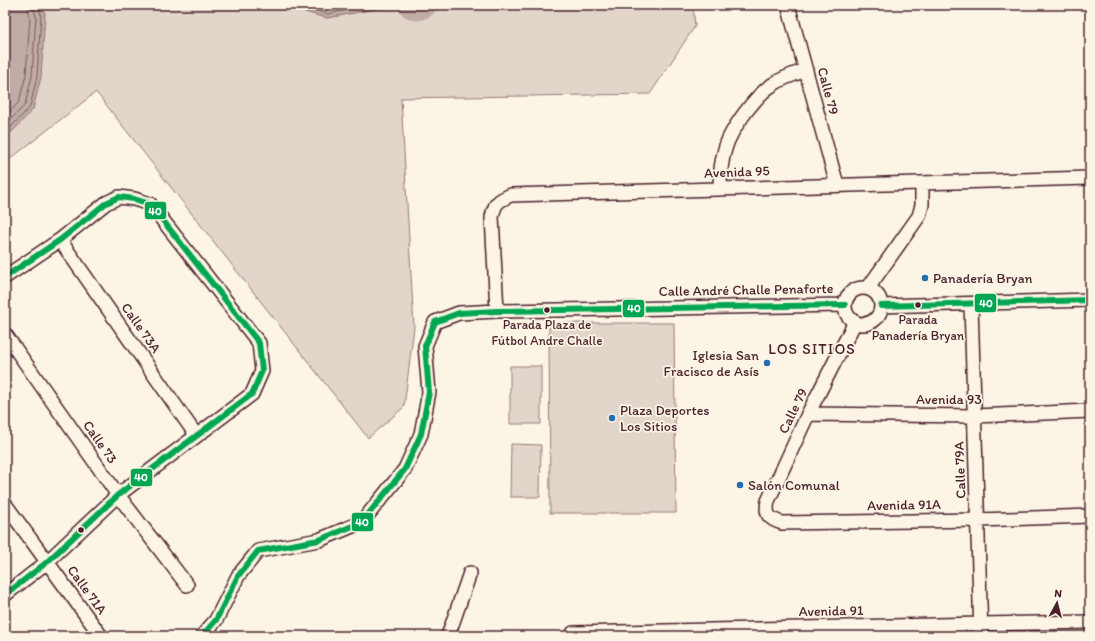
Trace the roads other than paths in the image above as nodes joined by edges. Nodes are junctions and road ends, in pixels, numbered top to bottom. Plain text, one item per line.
1 (788, 5) edge
2 (806, 70) junction
3 (1090, 178) edge
4 (922, 182) junction
5 (837, 185) junction
6 (720, 188) junction
7 (60, 240) junction
8 (5, 277) edge
9 (868, 288) junction
10 (1090, 300) edge
11 (971, 304) junction
12 (845, 305) junction
13 (881, 306) junction
14 (497, 311) junction
15 (855, 322) junction
16 (5, 334) edge
17 (1090, 411) edge
18 (808, 414) junction
19 (974, 416) junction
20 (196, 435) junction
21 (118, 496) junction
22 (5, 504) edge
23 (768, 516) joint
24 (1090, 516) edge
25 (978, 520) junction
26 (47, 562) junction
27 (470, 573) dead end
28 (187, 585) dead end
29 (5, 595) edge
30 (1090, 622) edge
31 (981, 630) edge
32 (573, 635) edge
33 (101, 636) edge
34 (202, 636) edge
35 (448, 636) edge

1 - 2 street, Calle 79
2 - 5 street, Calle 79
2 - 6 street
3 - 4 street, Avenida 95
4 - 5 street, Avenida 95
4 - 9 street
5 - 6 street, Avenida 95
6 - 14 street, Avenida 95
7 - 8 street
7 - 20 street, Calle 73A
7 - 20 street
9 - 12 street
9 - 13 street
10 - 11 street
11 - 13 street
11 - 19 street, Calle 79A
12 - 14 street, Calle André Challe Penaforte
12 - 15 street
13 - 15 street
14 - 34 street, Calle André Challe Penaforte
15 - 18 street, Calle 79
16 - 21 street, Calle 73
17 - 19 street, Avenida 93
18 - 19 street, Avenida 93
18 - 23 street, Calle 79
19 - 25 street, Calle 79A
20 - 21 street
21 - 26 street
21 - 28 street, Calle 73
22 - 26 street, Calle 71A
23 - 25 street, Avenida 91A
24 - 25 street, Avenida 91A
25 - 31 street, Calle 79A
26 - 29 street
26 - 33 street, Calle 71A
27 - 35 street
30 - 31 street, Avenida 91
31 - 32 street, Avenida 91

